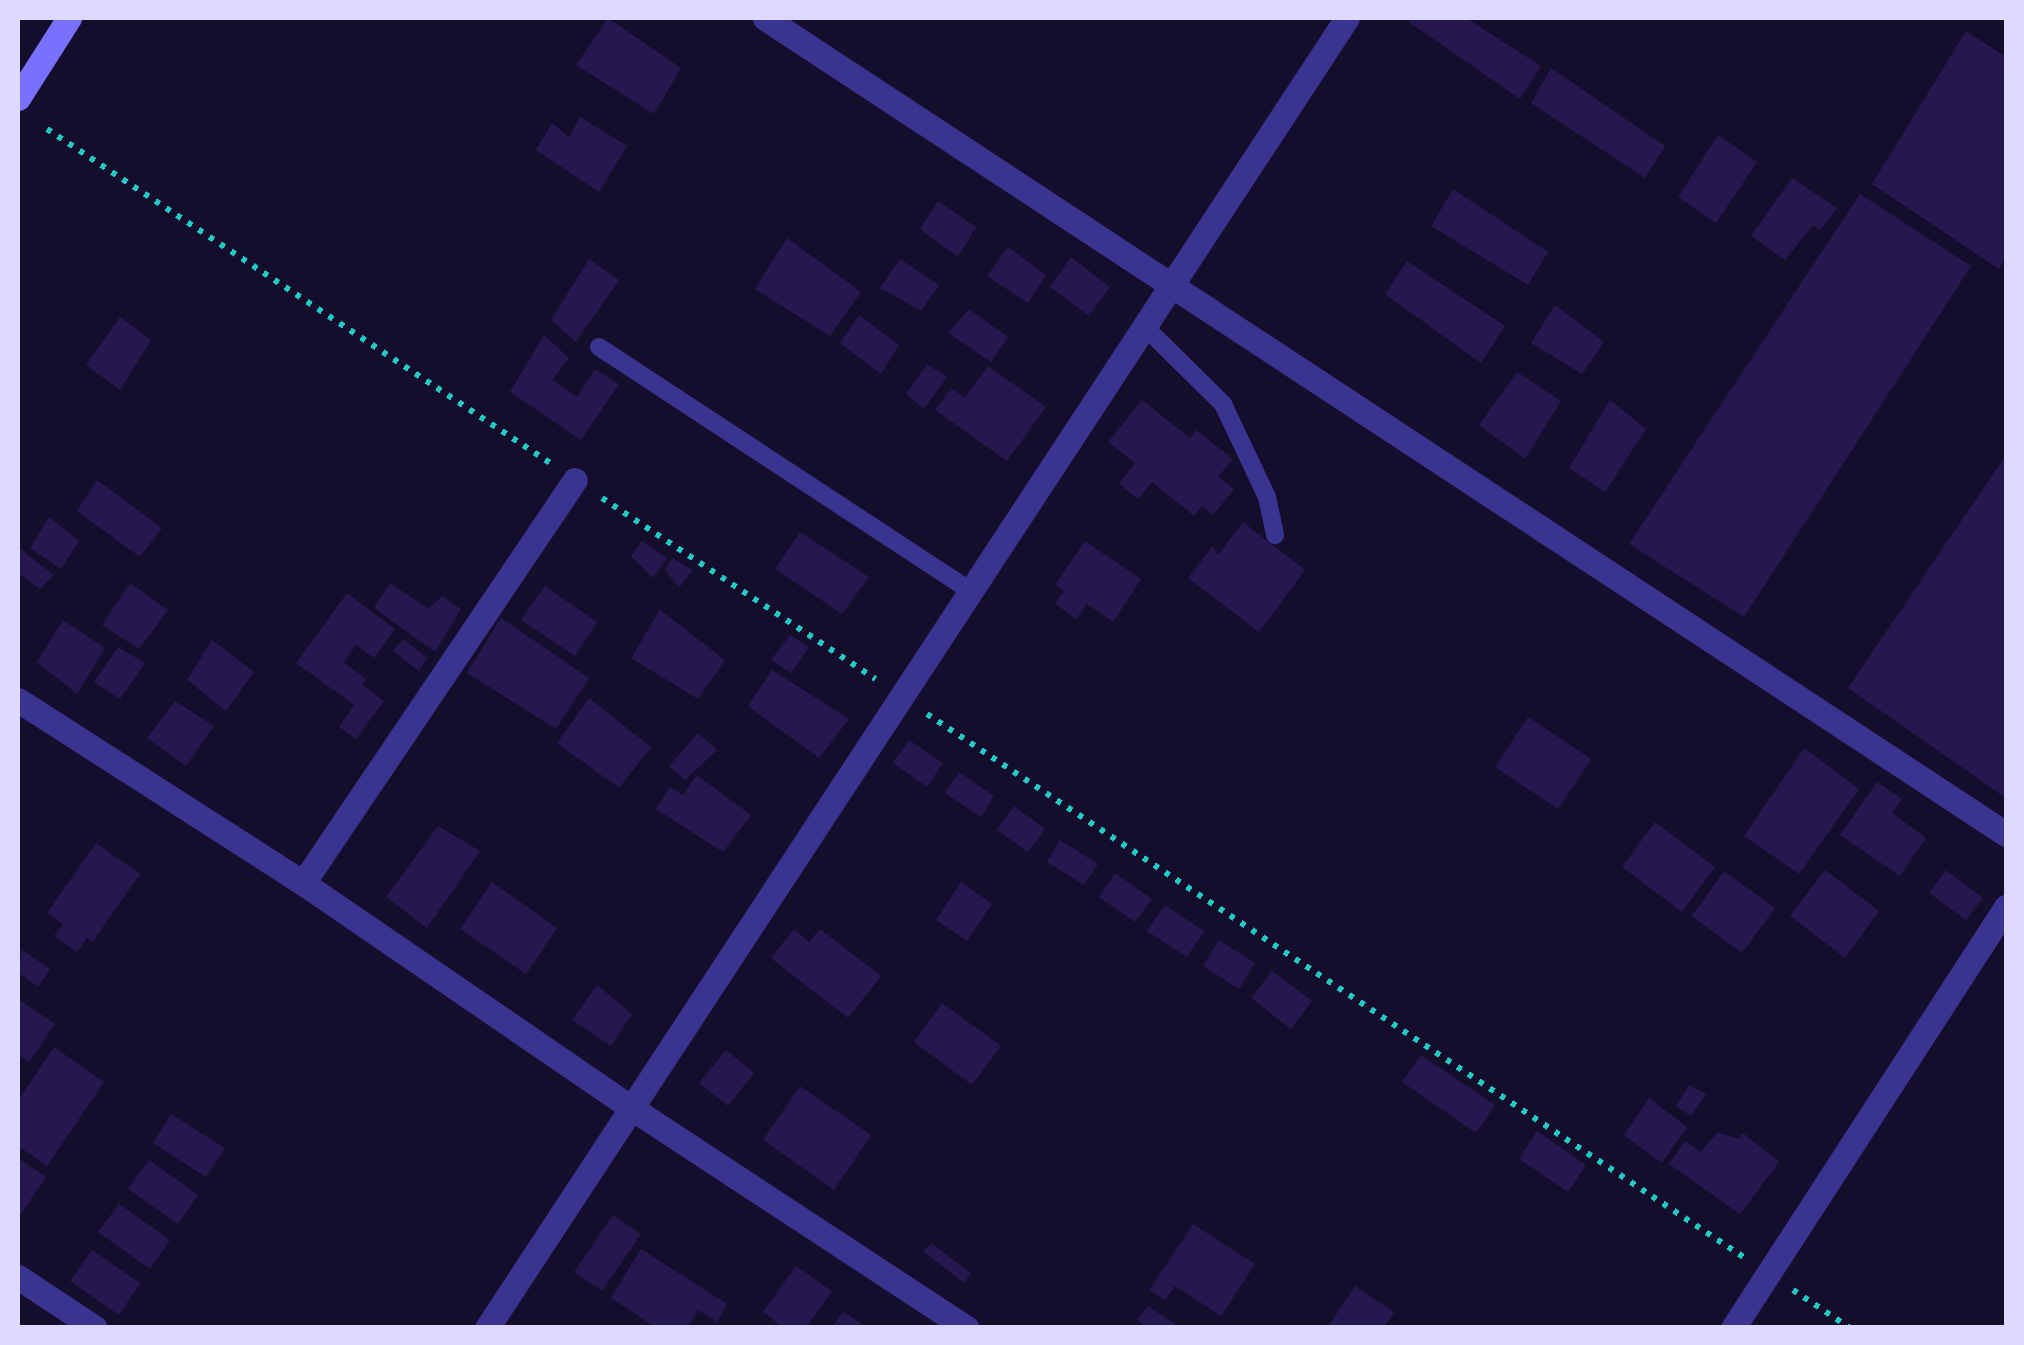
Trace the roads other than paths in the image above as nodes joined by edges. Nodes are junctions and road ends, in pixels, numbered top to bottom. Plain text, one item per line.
1 (69, 18) edge
2 (765, 18) edge
3 (1348, 18) edge
4 (18, 98) edge
5 (1173, 284) junction
6 (1145, 327) junction
7 (599, 346) dead end
8 (575, 480) road end
9 (1275, 534) dead end
10 (971, 591) junction
11 (18, 700) edge
12 (2006, 834) edge
13 (303, 883) junction
14 (2006, 908) edge
15 (630, 1107) junction
16 (18, 1277) edge
17 (94, 1328) edge
18 (487, 1328) edge
19 (967, 1328) edge
20 (1733, 1328) edge

1 - 4 main road
2 - 5 street
3 - 5 street
5 - 6 street
5 - 12 street
6 - 9 lane
6 - 10 street
7 - 10 lane
8 - 13 street
10 - 15 street
11 - 13 street
13 - 15 street
14 - 20 street
15 - 18 street
15 - 19 street
16 - 17 street

